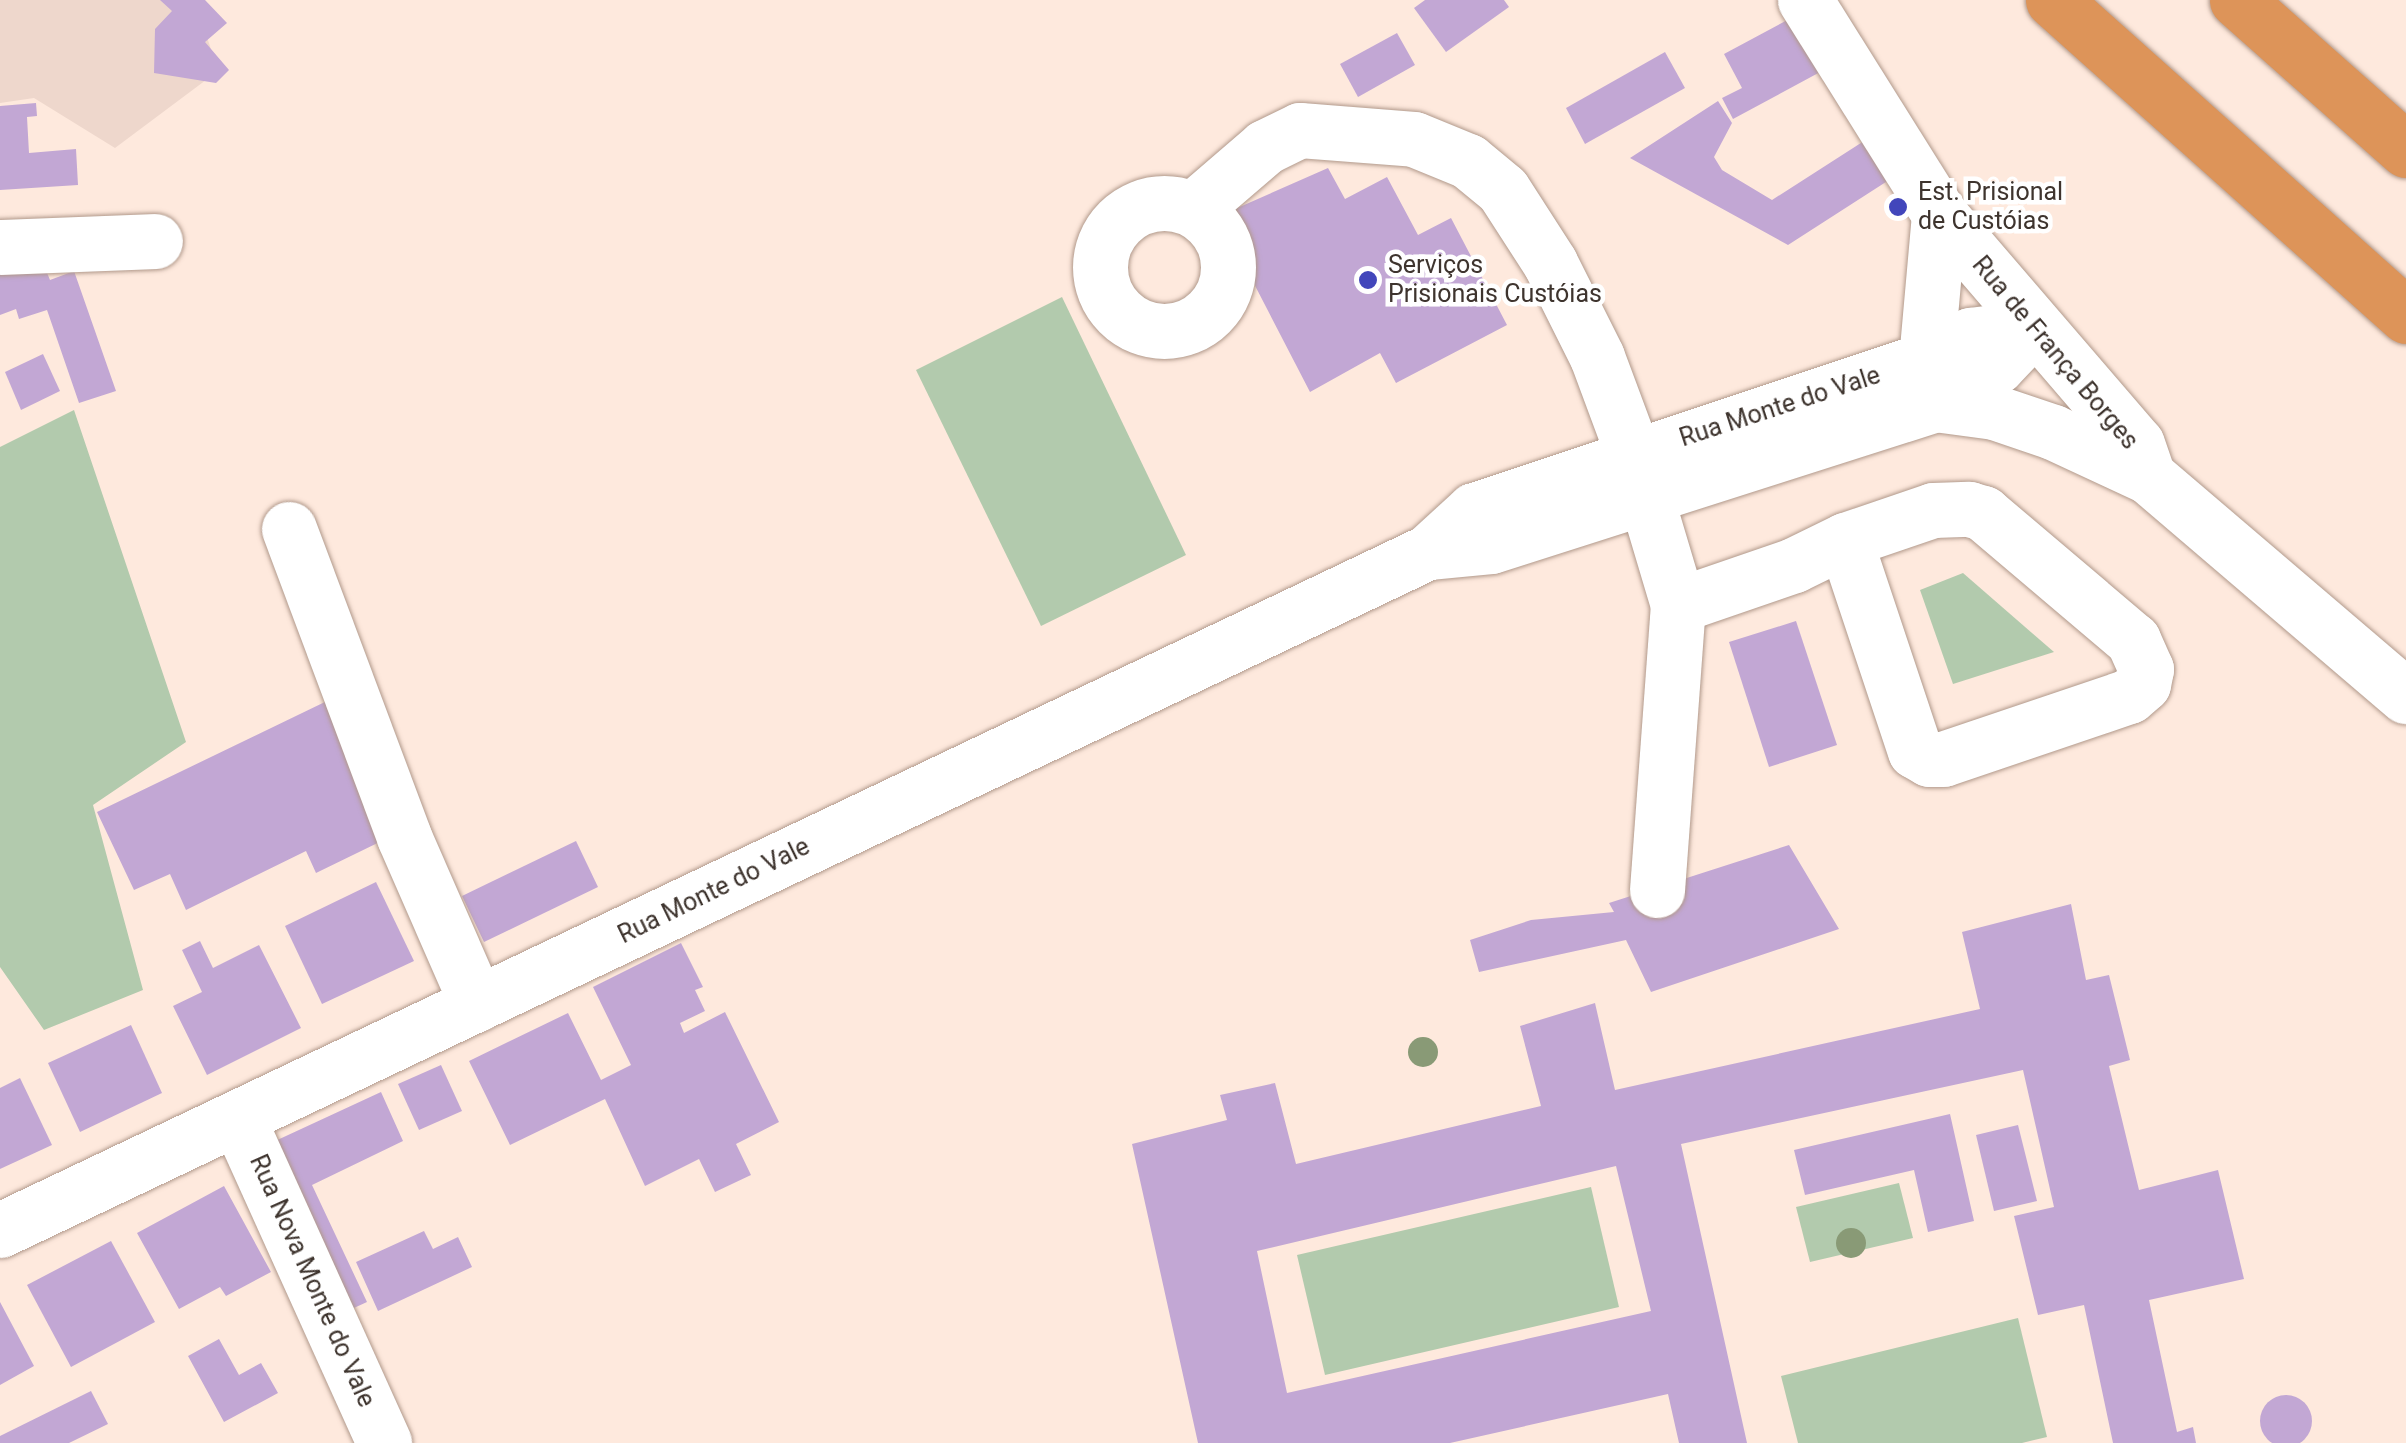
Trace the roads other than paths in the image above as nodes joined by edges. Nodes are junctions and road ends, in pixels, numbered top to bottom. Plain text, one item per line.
1 (1804, 0) edge
2 (2053, 0) edge
3 (2237, 0) edge
4 (2406, 150) edge
5 (1193, 209) dead end
6 (1939, 214) junction
7 (155, 241) dead end
8 (0, 246) edge
9 (2406, 316) edge
10 (2034, 327) junction
11 (1930, 382) junction
12 (1640, 475) junction
13 (2148, 476) junction
14 (289, 530) dead end
15 (1845, 540) junction
16 (1678, 605) junction
17 (2406, 696) edge
18 (1657, 890) dead end
19 (477, 1004) junction
20 (238, 1120) junction
21 (0, 1230) edge
22 (384, 1443) edge

1 - 6 street, Rua de França Borges
2 - 9 highway
3 - 4 highway
5 - 12 street
6 - 10 street, Rua de França Borges
6 - 11 street
7 - 8 street
10 - 11 street, Rua Monte do Vale
10 - 13 street, Rua de França Borges
11 - 12 street, Rua Monte do Vale
11 - 13 street, Rua Monte do Vale
12 - 16 street
12 - 19 street, Rua Monte do Vale
13 - 17 street, Rua de França Borges
14 - 19 street
15 - 15 street
15 - 16 street
16 - 18 street
19 - 20 street, Rua Monte do Vale
20 - 21 street, Rua Monte do Vale
20 - 22 street, Rua Nova Monte do Vale

